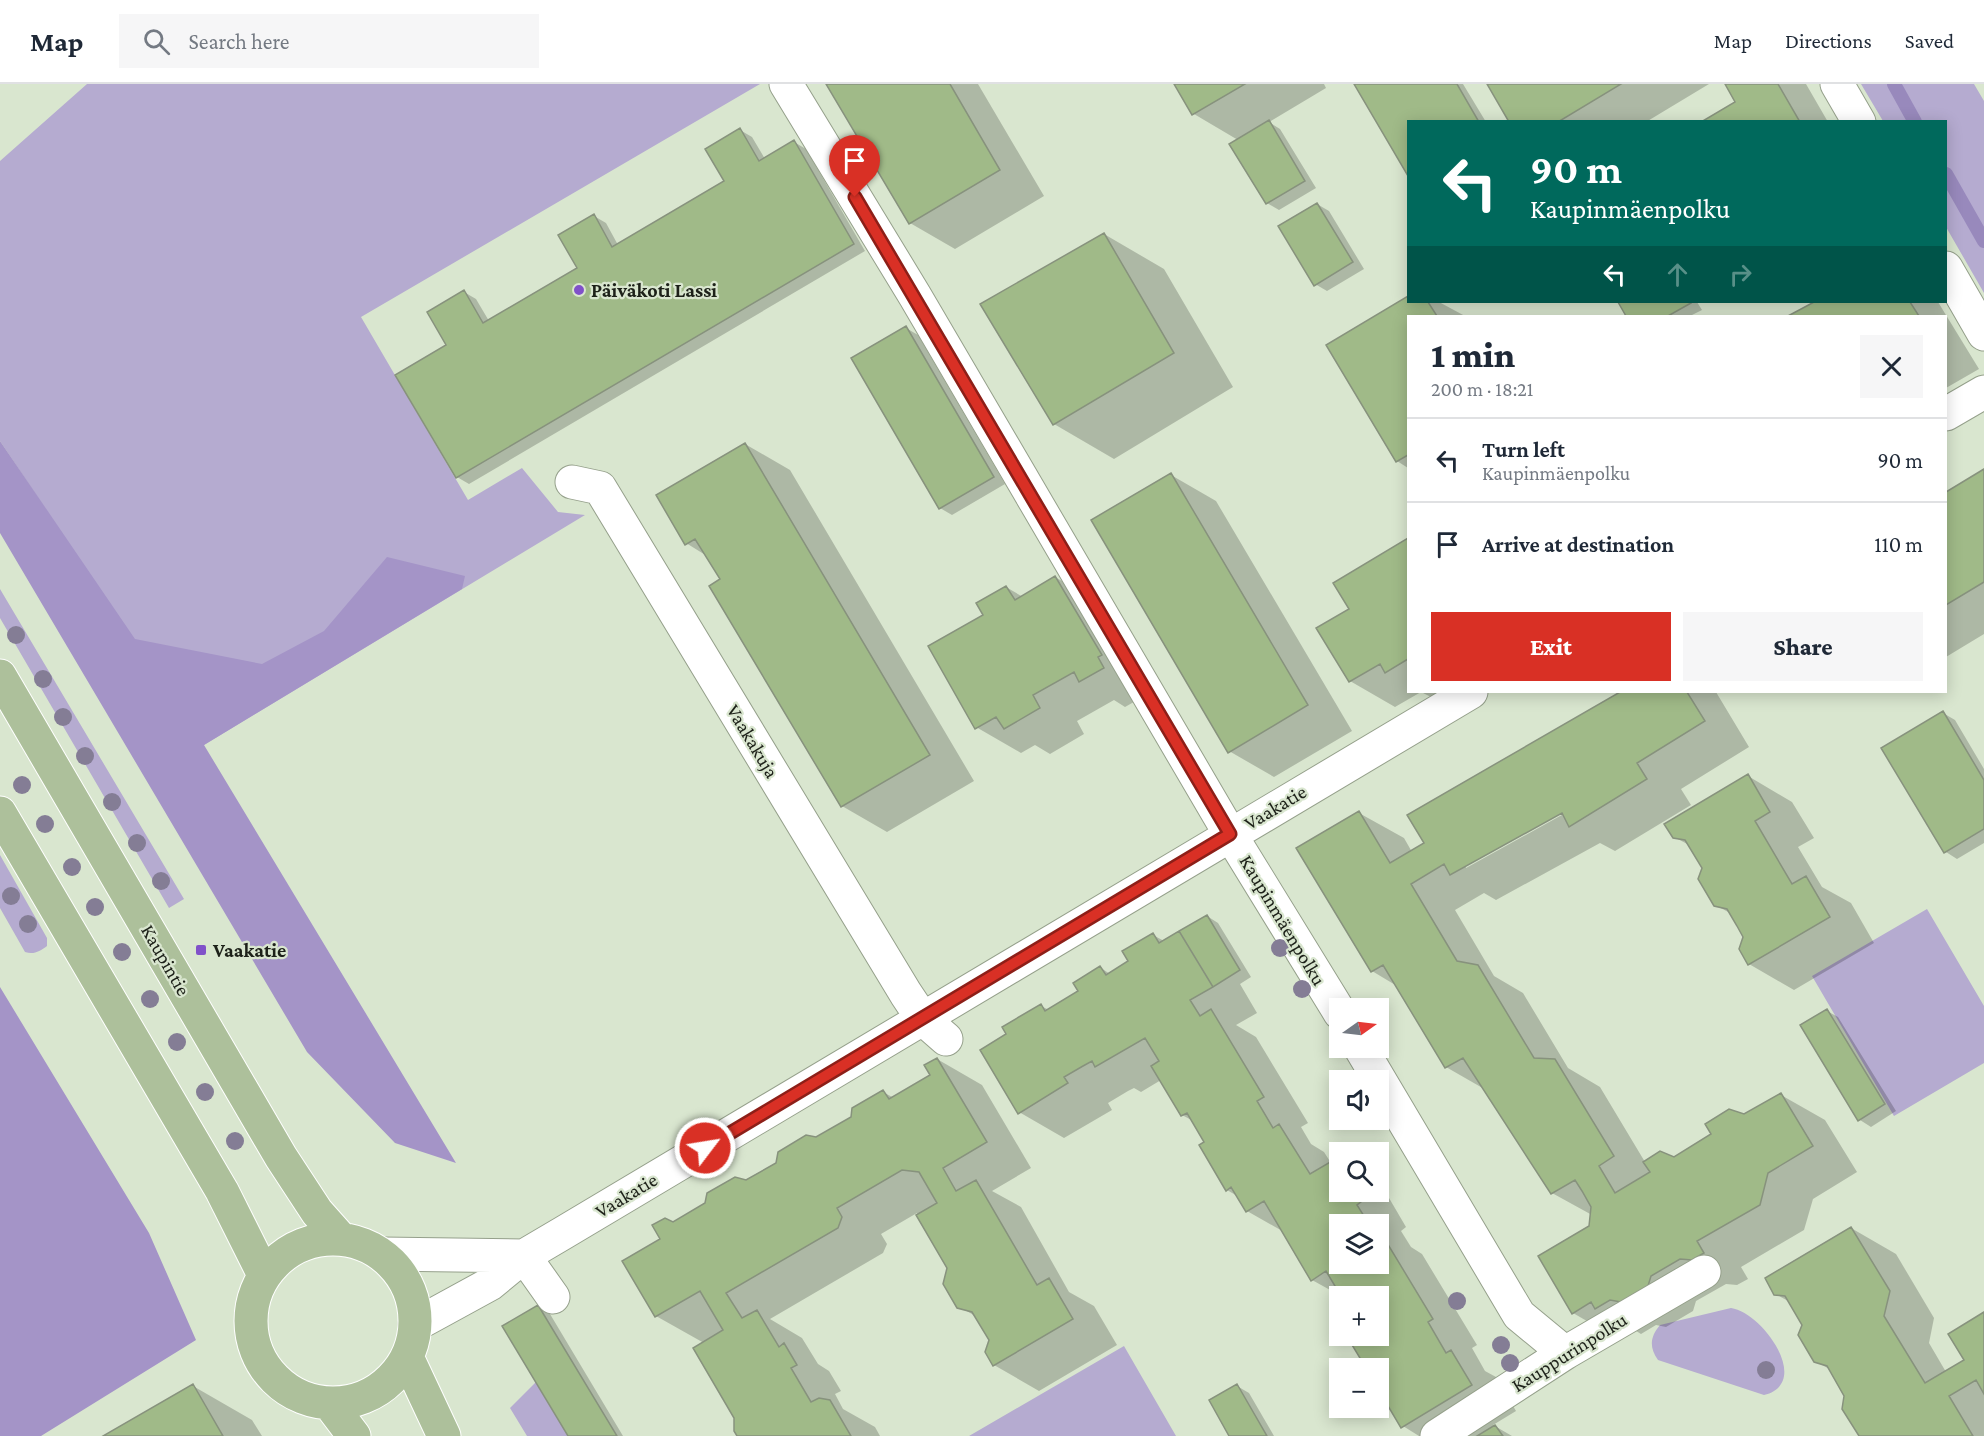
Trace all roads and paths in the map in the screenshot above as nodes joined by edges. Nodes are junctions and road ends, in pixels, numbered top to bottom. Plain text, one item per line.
1 (786, 84) edge
2 (1837, 84) edge
3 (1858, 120) edge
4 (1947, 270) edge
5 (1984, 334) edge
6 (1984, 392) edge
7 (1947, 413) edge
8 (572, 482) dead end
9 (0, 676) edge
10 (1468, 693) edge
11 (0, 813) edge
12 (1230, 834) junction
13 (1331, 998) edge
14 (934, 1029) junction
15 (1367, 1058) edge
16 (341, 1239) junction
17 (382, 1254) junction
18 (524, 1256) junction
19 (1704, 1272) dead end
20 (264, 1275) junction
21 (553, 1297) dead end
22 (416, 1325) junction
23 (1565, 1353) junction
24 (407, 1357) junction
25 (328, 1403) junction
26 (354, 1436) edge
27 (444, 1436) edge
28 (1437, 1436) edge

1 - 12 street, Kaupinmäenpolku
2 - 3 street
4 - 5 street
6 - 7 street
8 - 14 street, Vaakakuja
9 - 16 main road, Kaupintie
10 - 12 street, Vaakatie
11 - 20 main road
12 - 13 street, Kaupinmäenpolku
12 - 14 street, Vaakatie
14 - 18 street, Vaakatie
15 - 23 street
16 - 17 main road
16 - 20 main road
17 - 18 street
17 - 22 main road
18 - 21 street
18 - 22 street, Vaakatie
19 - 23 street, Kauppurinpolku
20 - 25 main road
22 - 24 main road
23 - 28 street, Kauppurinpolku
24 - 25 main road
24 - 27 main road
25 - 26 main road

